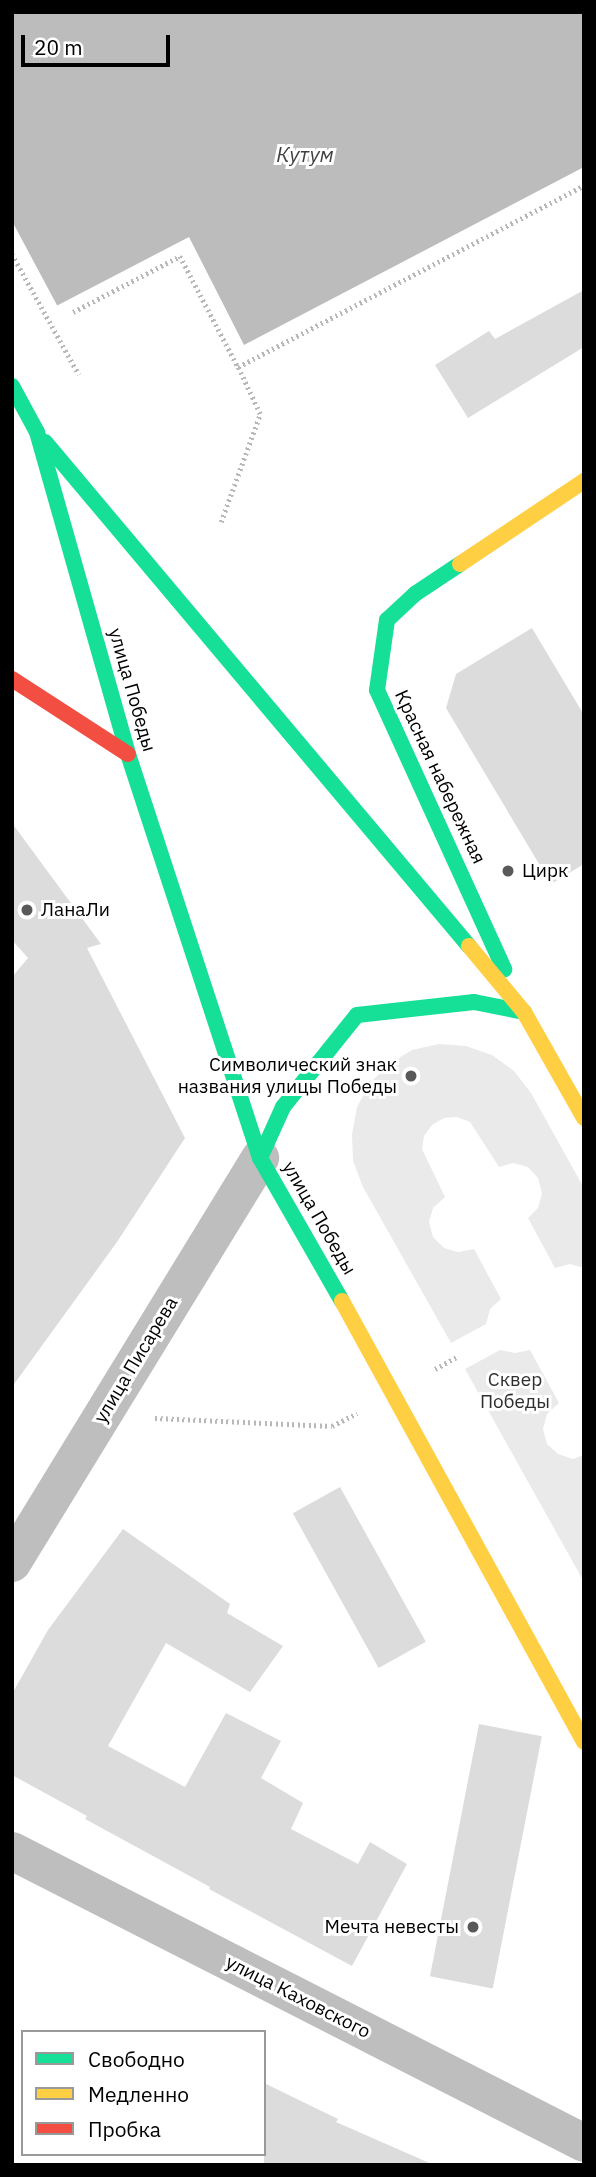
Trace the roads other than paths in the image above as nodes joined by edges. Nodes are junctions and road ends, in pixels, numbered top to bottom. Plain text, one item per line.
1 (12, 386) edge
2 (37, 432) junction
3 (584, 481) edge
4 (12, 679) edge
5 (128, 754) junction
6 (524, 1012) junction
7 (584, 1118) edge
8 (260, 1158) junction
9 (12, 1563) edge
10 (584, 1742) edge
11 (12, 1851) edge
12 (584, 2144) edge

1 - 2 main road
2 - 5 main road, улица Победы
2 - 6 main road
3 - 6 main road, Красная набережная
4 - 5 main road
5 - 8 main road, улица Победы
6 - 7 main road
6 - 8 main road
8 - 9 street, улица Писарева
8 - 10 main road, улица Победы
11 - 12 street, улица Каховского

